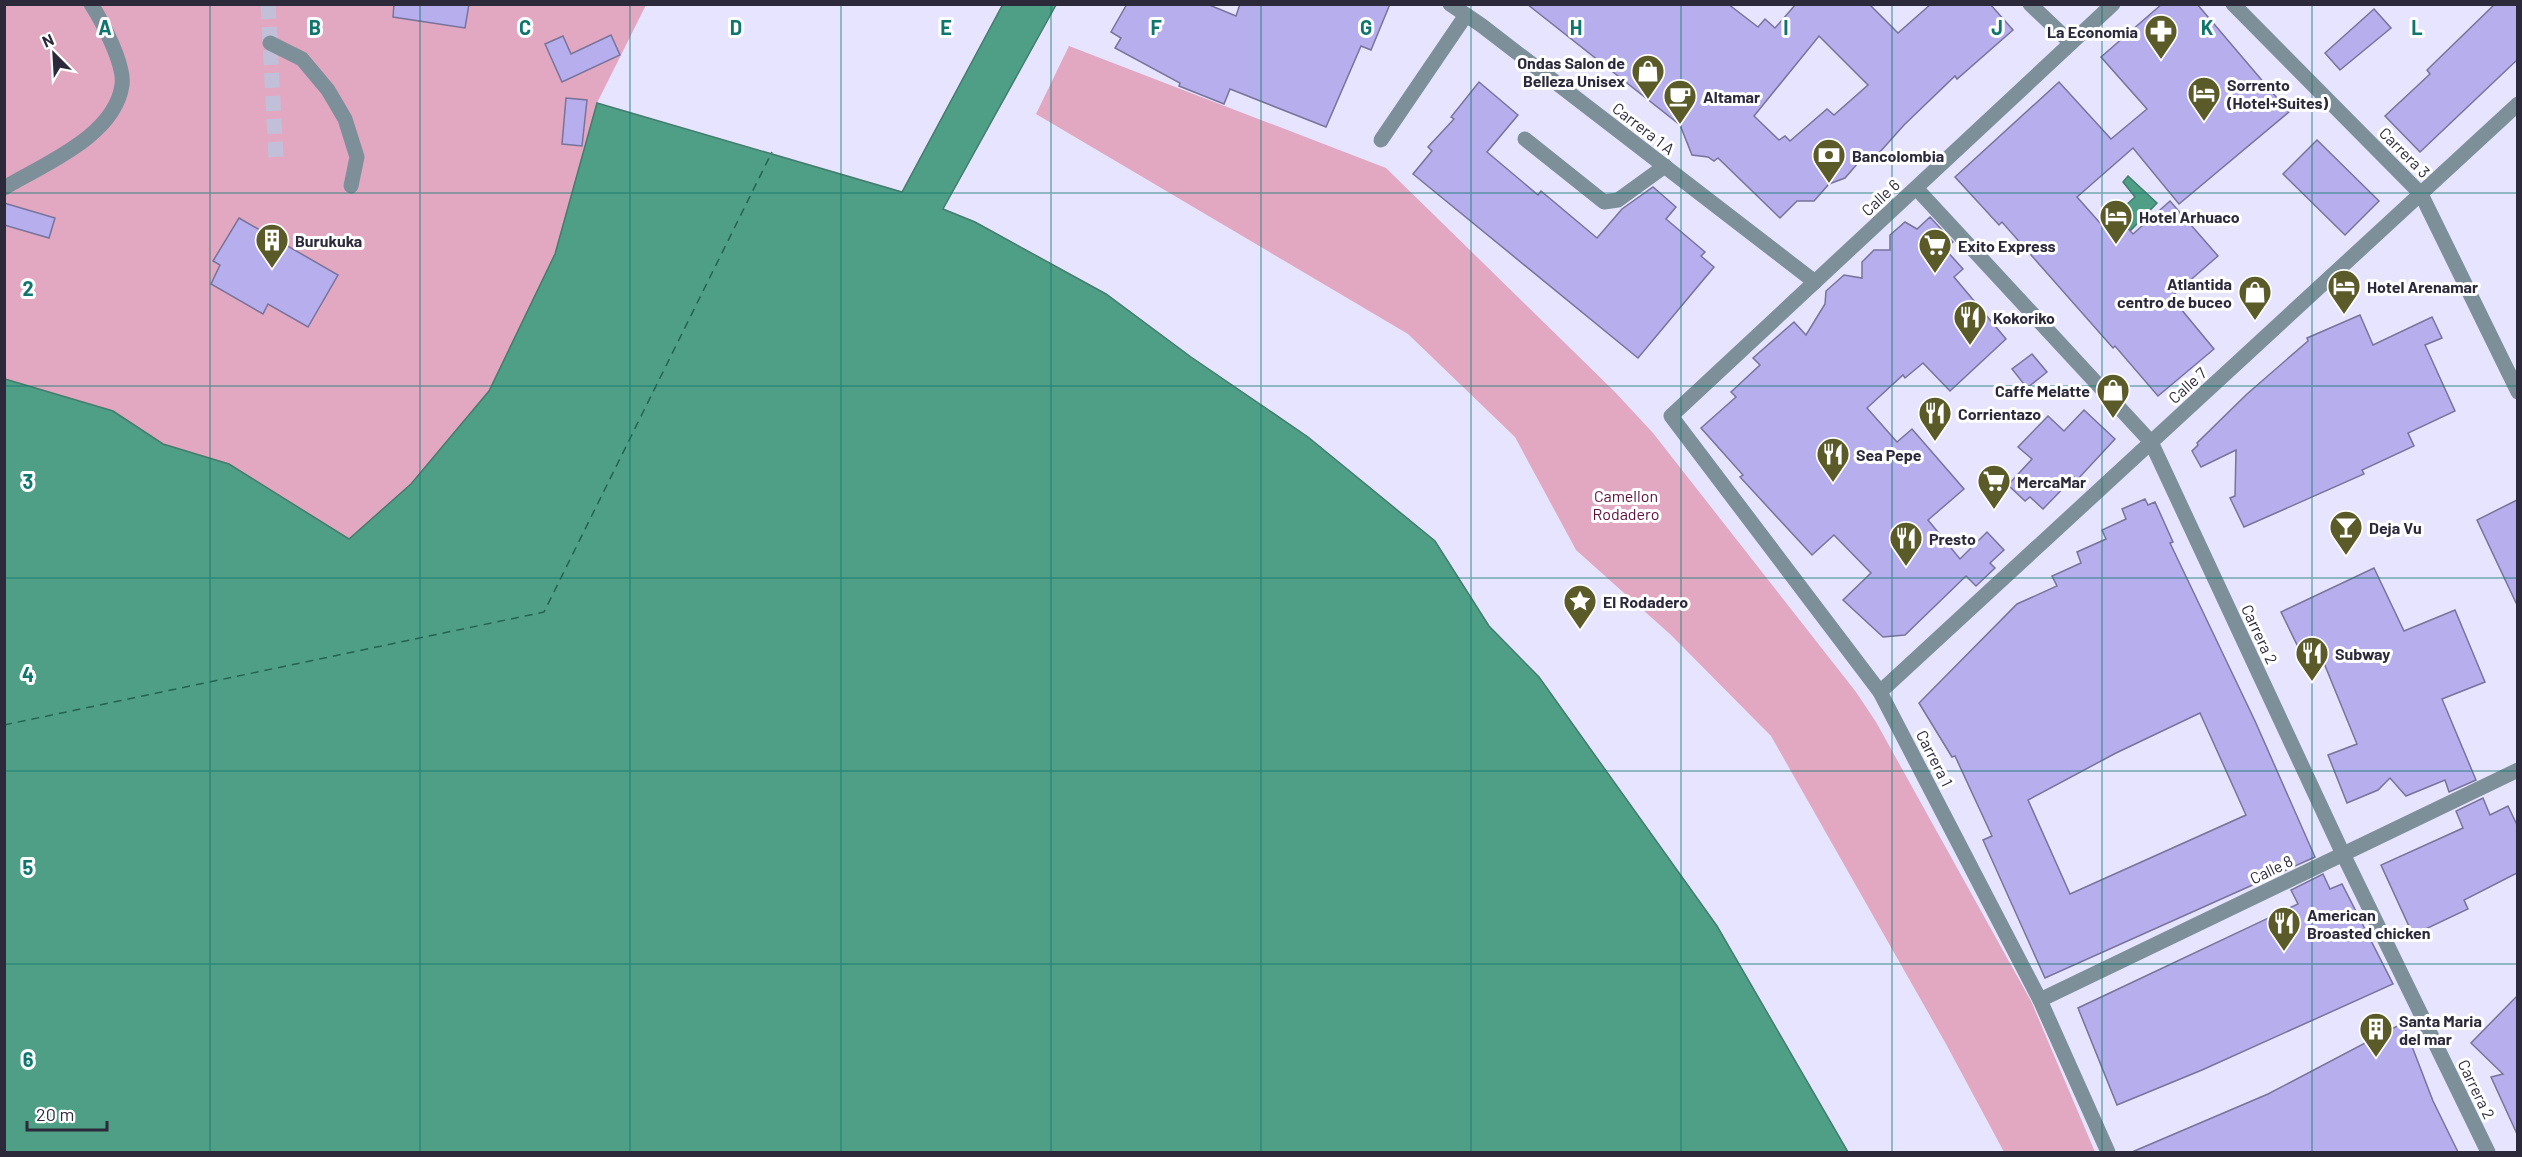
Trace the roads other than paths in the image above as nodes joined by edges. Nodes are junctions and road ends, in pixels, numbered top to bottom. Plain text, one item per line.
1 (91, 4) edge
2 (1450, 4) edge
3 (2030, 4) edge
4 (2113, 4) edge
5 (2233, 4) edge
6 (1466, 15) junction
7 (270, 43) dead end
8 (2071, 43) junction
9 (2517, 104) edge
10 (1525, 139) dead end
11 (1381, 140) dead end
12 (1665, 166) junction
13 (351, 186) dead end
14 (4, 188) edge
15 (1916, 188) junction
16 (2421, 194) junction
17 (1815, 282) junction
18 (2517, 392) edge
19 (1671, 416) joint
20 (2151, 442) junction
21 (1880, 692) junction
22 (2517, 770) edge
23 (2343, 854) junction
24 (2040, 1000) junction
25 (2108, 1152) edge
26 (2488, 1152) edge

1 - 14 street
2 - 6 street, Carrera 1 A
3 - 8 street
4 - 8 street, Calle 6
5 - 16 street, Carrera 3
6 - 11 street
6 - 12 street, Carrera 1 A
7 - 13 street
8 - 15 street, Calle 6
9 - 16 street, Calle 7
10 - 12 street
12 - 17 street, Carrera 1 A
15 - 17 street, Calle 6
15 - 20 street, Carrera 2
16 - 18 street, Carrera 3
16 - 20 street, Calle 7
17 - 19 street, Calle 6
19 - 21 street, Carrera 1
20 - 21 street, Calle 7
20 - 23 street, Carrera 2
21 - 24 street, Carrera 1
22 - 23 street, Calle 8
23 - 24 street, Calle 8
23 - 26 street, Carrera 2
24 - 25 street, Carrera 1

